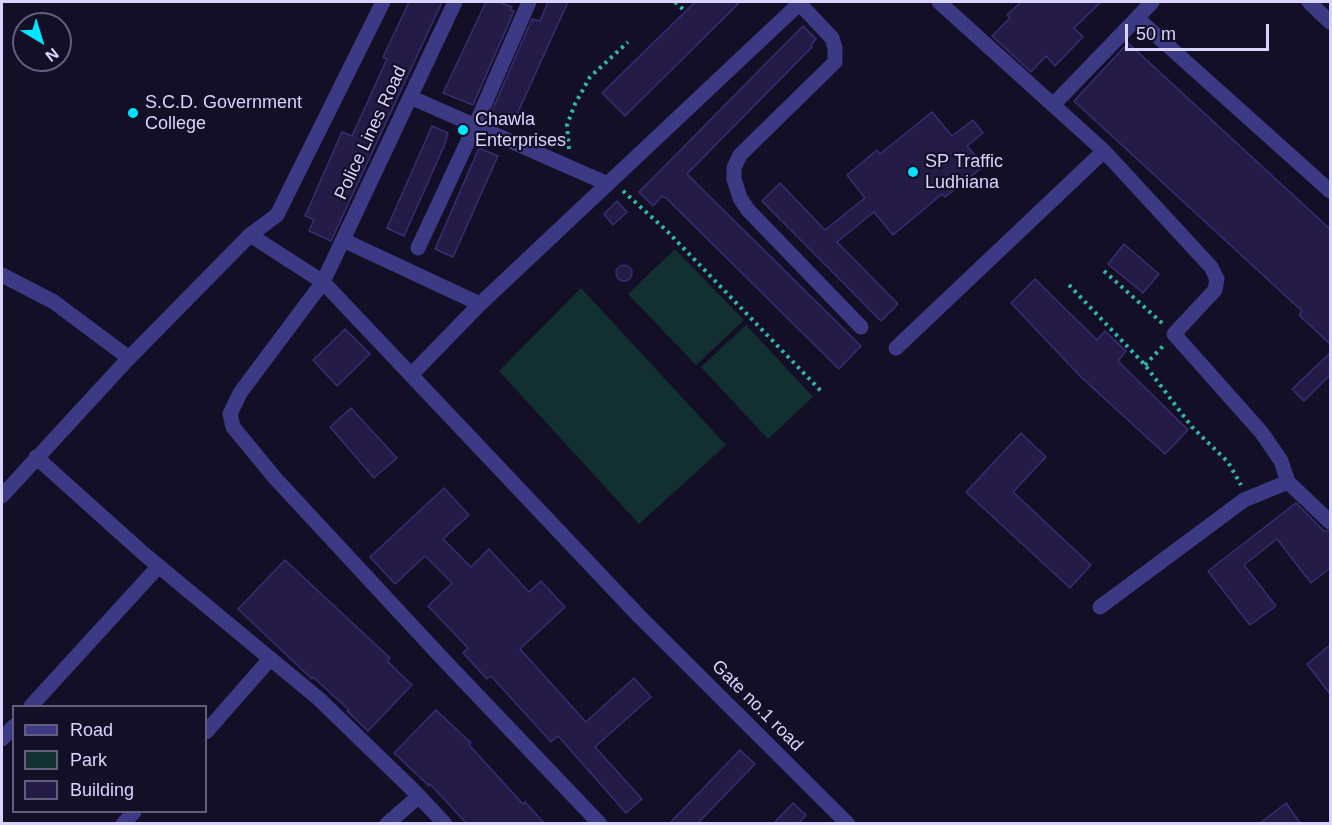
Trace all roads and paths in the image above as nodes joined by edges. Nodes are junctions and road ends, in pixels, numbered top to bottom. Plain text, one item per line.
1 (383, 2) edge
2 (455, 2) edge
3 (529, 2) edge
4 (675, 2) edge
5 (800, 2) edge
6 (939, 2) edge
7 (1152, 2) edge
8 (1309, 2) edge
9 (686, 12) dead end
10 (1137, 18) junction
11 (1330, 22) edge
12 (628, 42) dead end
13 (410, 97) junction
14 (1053, 105) junction
15 (475, 126) junction
16 (1104, 151) junction
17 (571, 168) junction
18 (608, 184) junction
19 (1330, 191) edge
20 (250, 235) junction
21 (343, 240) junction
22 (418, 248) dead end
23 (1104, 271) dead end
24 (2, 275) edge
25 (323, 282) junction
26 (1069, 285) dead end
27 (480, 304) junction
28 (861, 327) dead end
29 (1174, 334) junction
30 (896, 348) dead end
31 (129, 358) junction
32 (1145, 365) junction
33 (411, 375) junction
34 (821, 391) dead end
35 (36, 457) junction
36 (1288, 482) junction
37 (2, 496) edge
38 (1244, 500) junction
39 (1330, 522) edge
40 (158, 567) junction
41 (1100, 607) dead end
42 (270, 659) junction
43 (32, 705) edge
44 (207, 731) edge
45 (420, 796) junction
46 (387, 824) edge
47 (445, 824) edge
48 (600, 824) edge
49 (848, 824) edge

1 - 20 street
2 - 13 street, Police Lines Road
3 - 15 street
4 - 9 path
5 - 18 street
5 - 28 street
6 - 14 street
7 - 10 street
8 - 11 street
10 - 14 street
10 - 19 street
12 - 17 path
13 - 15 street
13 - 21 street, Police Lines Road
14 - 16 street
15 - 17 street
15 - 22 street
16 - 29 street
16 - 30 street
17 - 18 street
18 - 27 street
18 - 34 path
20 - 25 street, Gate no.1 road
20 - 31 street
21 - 25 street, Police Lines Road
21 - 27 street
23 - 29 path
24 - 31 street
25 - 33 street, Gate no.1 road
25 - 48 street, Police Lines Road
26 - 32 path
27 - 33 street
29 - 32 path
29 - 36 street
31 - 35 street
32 - 38 path
33 - 49 street, Gate no.1 road
35 - 37 street
35 - 40 street
36 - 38 street
36 - 39 street
38 - 41 street
40 - 42 street
40 - 43 street
42 - 44 street
42 - 45 street
45 - 46 street
45 - 47 street

